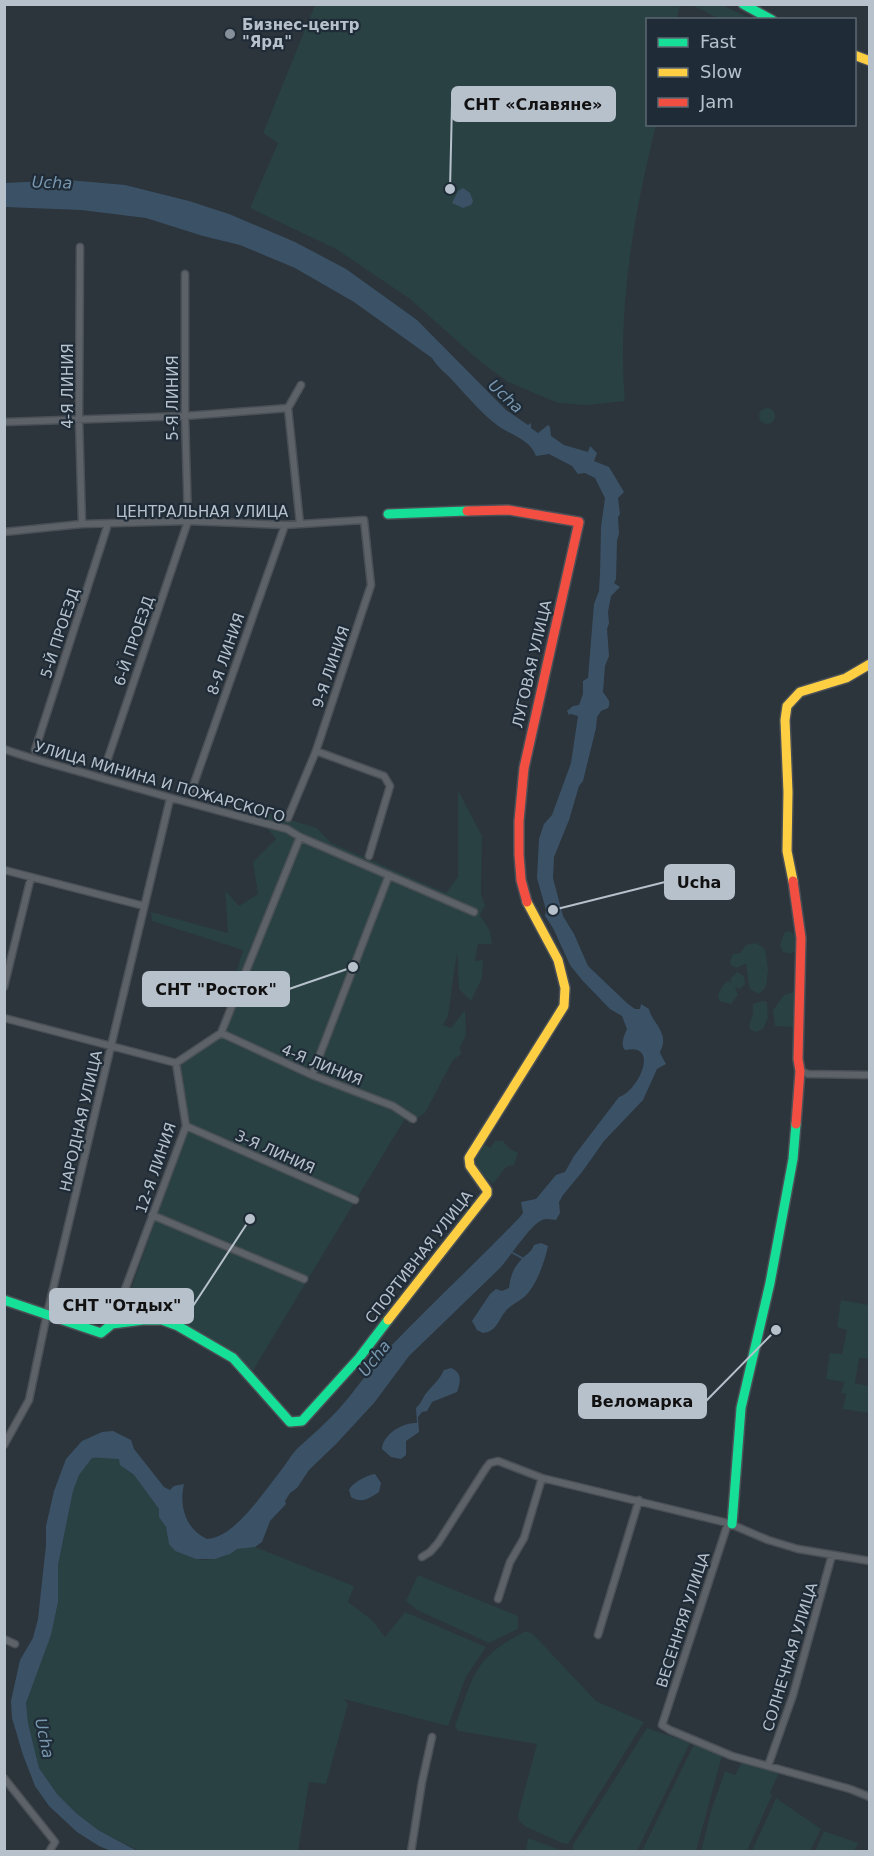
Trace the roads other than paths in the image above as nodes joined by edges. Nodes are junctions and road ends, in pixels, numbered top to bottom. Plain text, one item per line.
1 (743, 4) edge
2 (768, 18) edge
3 (856, 55) edge
4 (870, 61) edge
5 (80, 247) dead end
6 (185, 274) dead end
7 (301, 385) dead end
8 (288, 408) junction
9 (185, 416) junction
10 (79, 419) junction
11 (4, 422) edge
12 (388, 514) dead end
13 (364, 520) joint
14 (188, 521) junction
15 (82, 524) junction
16 (108, 524) junction
17 (300, 524) junction
18 (285, 525) junction
19 (4, 531) edge
20 (870, 664) edge
21 (4, 749) edge
22 (35, 750) dead end
23 (316, 751) junction
24 (104, 770) dead end
25 (190, 792) dead end
26 (170, 799) junction
27 (288, 818) dead end
28 (300, 837) junction
29 (369, 856) dead end
30 (4, 870) edge
31 (389, 875) junction
32 (31, 877) junction
33 (144, 906) junction
34 (474, 912) dead end
35 (4, 987) edge
36 (565, 996) joint
37 (4, 1018) edge
38 (221, 1034) junction
39 (111, 1046) junction
40 (176, 1063) junction
41 (800, 1071) junction
42 (312, 1075) junction
43 (870, 1075) edge
44 (413, 1119) dead end
45 (186, 1126) junction
46 (355, 1200) dead end
47 (152, 1215) junction
48 (304, 1279) dead end
49 (4, 1300) edge
50 (47, 1314) junction
51 (112, 1324) junction
52 (4, 1445) edge
53 (542, 1478) junction
54 (639, 1500) junction
55 (730, 1523) junction
56 (832, 1555) junction
57 (422, 1557) dead end
58 (870, 1561) edge
59 (498, 1599) dead end
60 (598, 1635) dead end
61 (4, 1639) edge
62 (15, 1644) dead end
63 (432, 1737) dead end
64 (768, 1766) junction
65 (4, 1778) edge
66 (870, 1797) edge
67 (50, 1851) edge
68 (411, 1851) edge

1 - 2 street
3 - 4 street
5 - 10 street, 4-Я ЛИНИЯ
6 - 9 street, 5-Я ЛИНИЯ
7 - 8 street
8 - 9 street
8 - 17 street
9 - 10 street
9 - 14 street, 5-Я ЛИНИЯ
10 - 11 street
10 - 15 street, 4-Я ЛИНИЯ
12 - 36 street, ЛУГОВАЯ УЛИЦА
13 - 17 street, ЦЕНТРАЛЬНАЯ УЛИЦА
13 - 23 street, 9-Я ЛИНИЯ
14 - 16 street, ЦЕНТРАЛЬНАЯ УЛИЦА
14 - 18 street, ЦЕНТРАЛЬНАЯ УЛИЦА
14 - 24 street, 6-Й ПРОЕЗД
15 - 16 street, ЦЕНТРАЛЬНАЯ УЛИЦА
15 - 19 street, ЦЕНТРАЛЬНАЯ УЛИЦА
16 - 22 street, 5-Й ПРОЕЗД
17 - 18 street, ЦЕНТРАЛЬНАЯ УЛИЦА
18 - 25 street, 8-Я ЛИНИЯ
20 - 41 street
21 - 26 street, УЛИЦА МИНИНА И ПОЖАРСКОГО
23 - 27 street, 9-Я ЛИНИЯ
23 - 29 street
26 - 28 street, УЛИЦА МИНИНА И ПОЖАРСКОГО
26 - 33 street, НАРОДНАЯ УЛИЦА
28 - 31 street, УЛИЦА МИНИНА И ПОЖАРСКОГО
28 - 38 street
30 - 32 street
31 - 34 street, УЛИЦА МИНИНА И ПОЖАРСКОГО
31 - 42 street
32 - 33 street
32 - 35 street
33 - 39 street, НАРОДНАЯ УЛИЦА
36 - 51 street, СПОРТИВНАЯ УЛИЦА
37 - 39 street
38 - 40 street
38 - 42 street, 4-Я ЛИНИЯ
39 - 40 street
39 - 50 street, НАРОДНАЯ УЛИЦА
40 - 45 street, 12-Я ЛИНИЯ
41 - 43 street
41 - 55 street
42 - 44 street, 4-Я ЛИНИЯ
45 - 46 street, 3-Я ЛИНИЯ
45 - 47 street, 12-Я ЛИНИЯ
47 - 48 street
47 - 51 street, 12-Я ЛИНИЯ
49 - 50 street
50 - 51 street
50 - 52 street, НАРОДНАЯ УЛИЦА
53 - 54 street
53 - 57 street
53 - 59 street
54 - 55 street
54 - 60 street
55 - 56 street
55 - 64 street, ВЕСЕННЯЯ УЛИЦА
56 - 58 street
56 - 64 street, СОЛНЕЧНАЯ УЛИЦА
61 - 62 street
63 - 68 street
64 - 66 street
65 - 67 street

